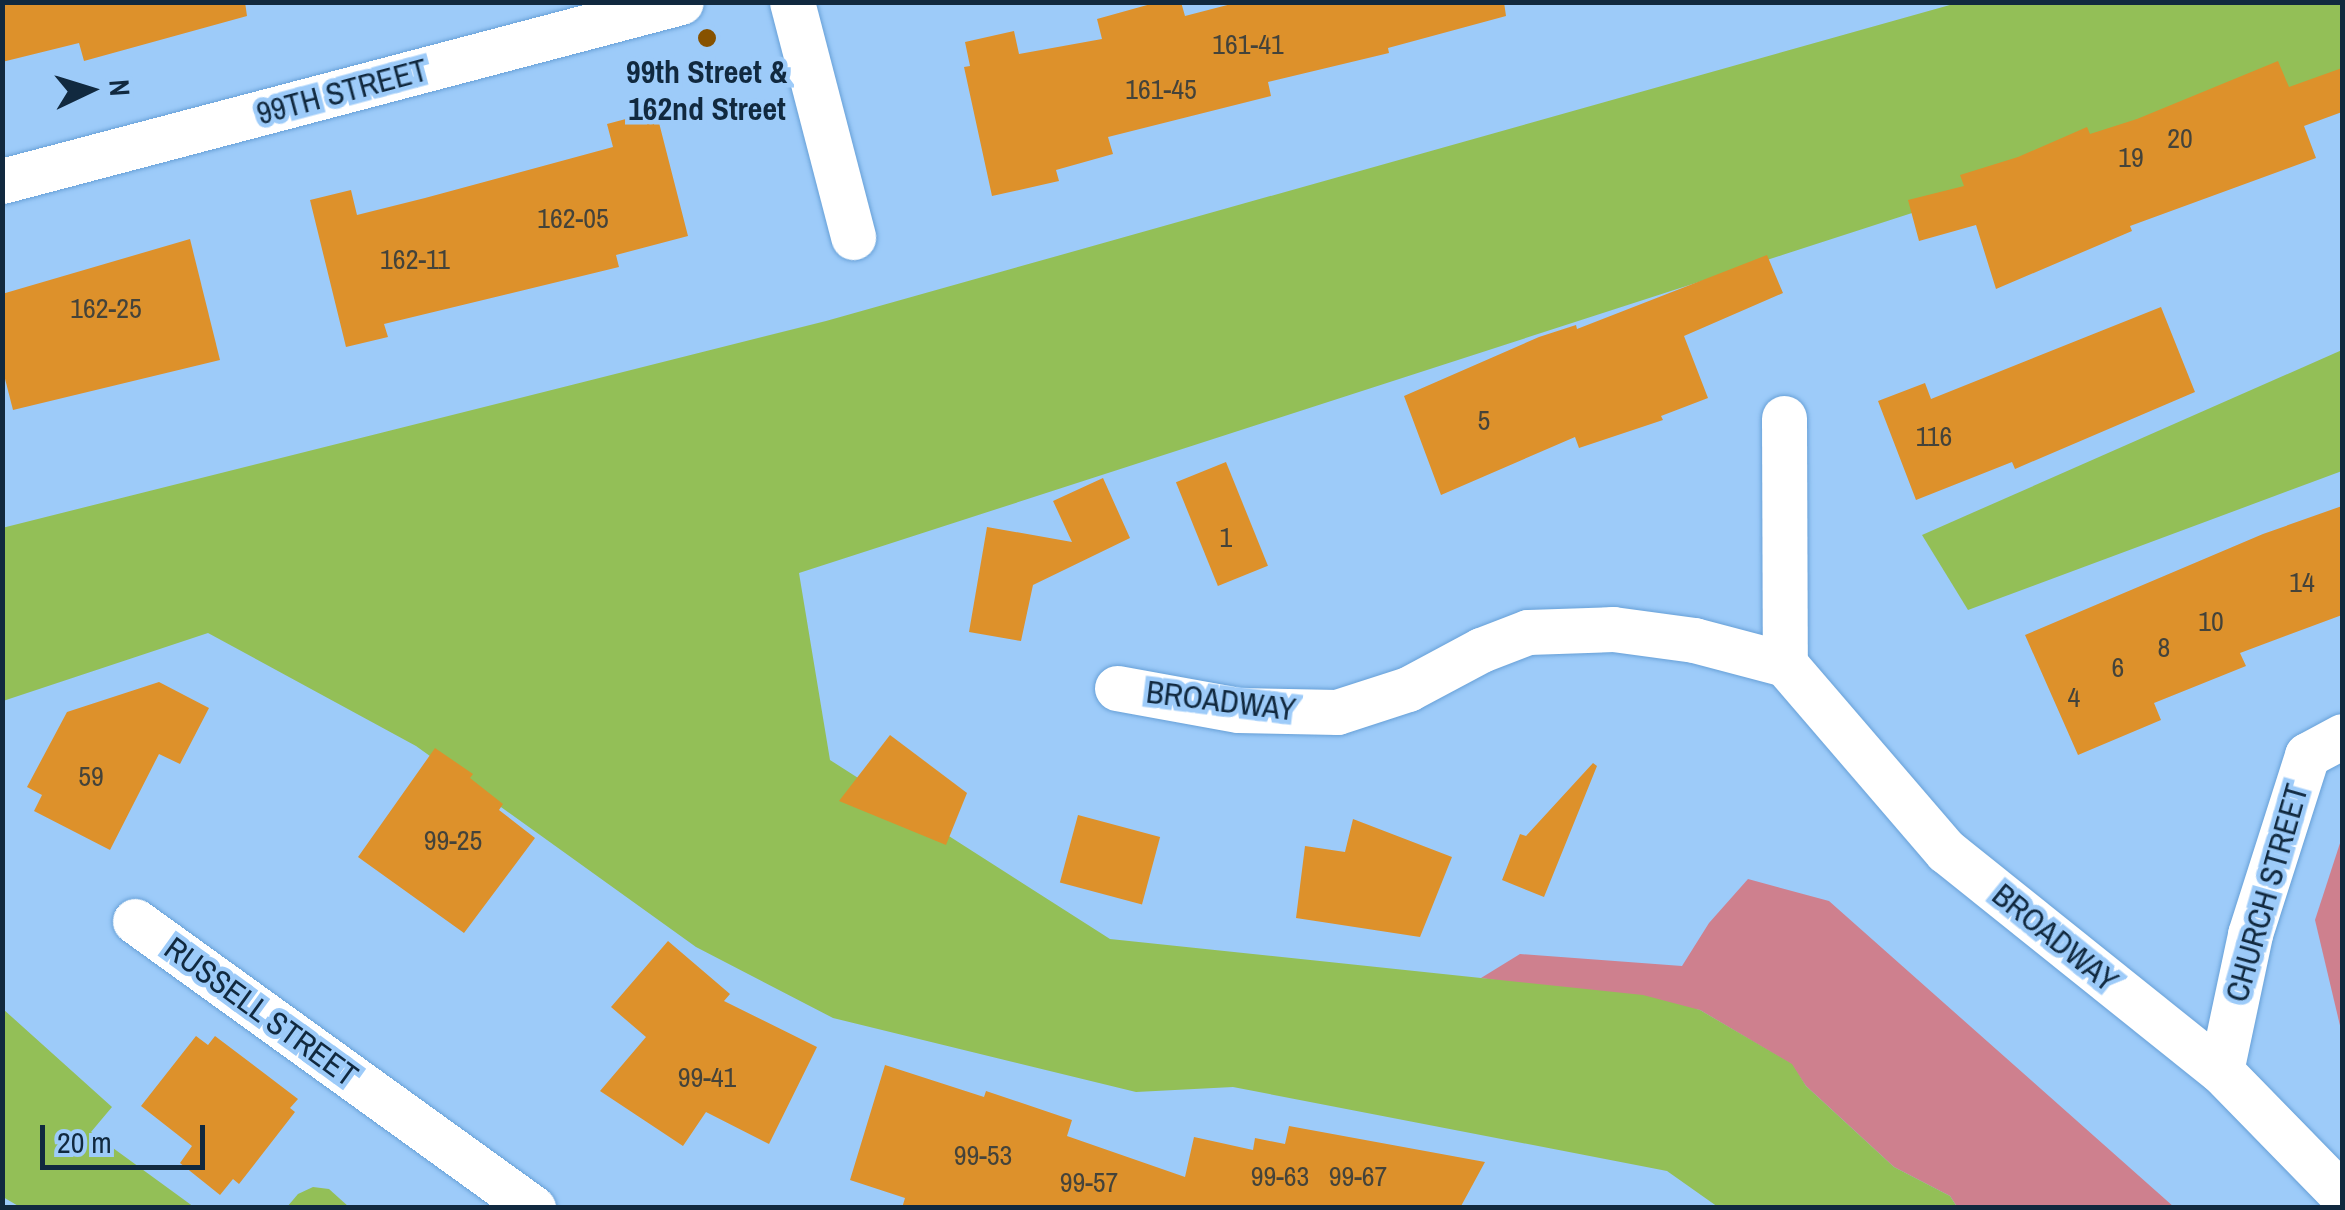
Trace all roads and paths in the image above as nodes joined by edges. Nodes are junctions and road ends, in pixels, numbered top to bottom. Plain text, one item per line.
1 (681, 2) edge
2 (792, 2) edge
3 (2, 181) edge
4 (854, 236) dead end
5 (1784, 418) dead end
6 (1786, 664) junction
7 (1117, 688) dead end
8 (2342, 736) edge
9 (135, 921) dead end
10 (2221, 1071) junction
11 (2342, 1194) edge
12 (533, 1208) edge

1 - 3 street, 99TH STREET
2 - 4 street
5 - 6 street
6 - 7 street, BROADWAY
6 - 10 street, BROADWAY
8 - 10 street, CHURCH STREET
9 - 12 street, RUSSELL STREET
10 - 11 street, BROADWAY

